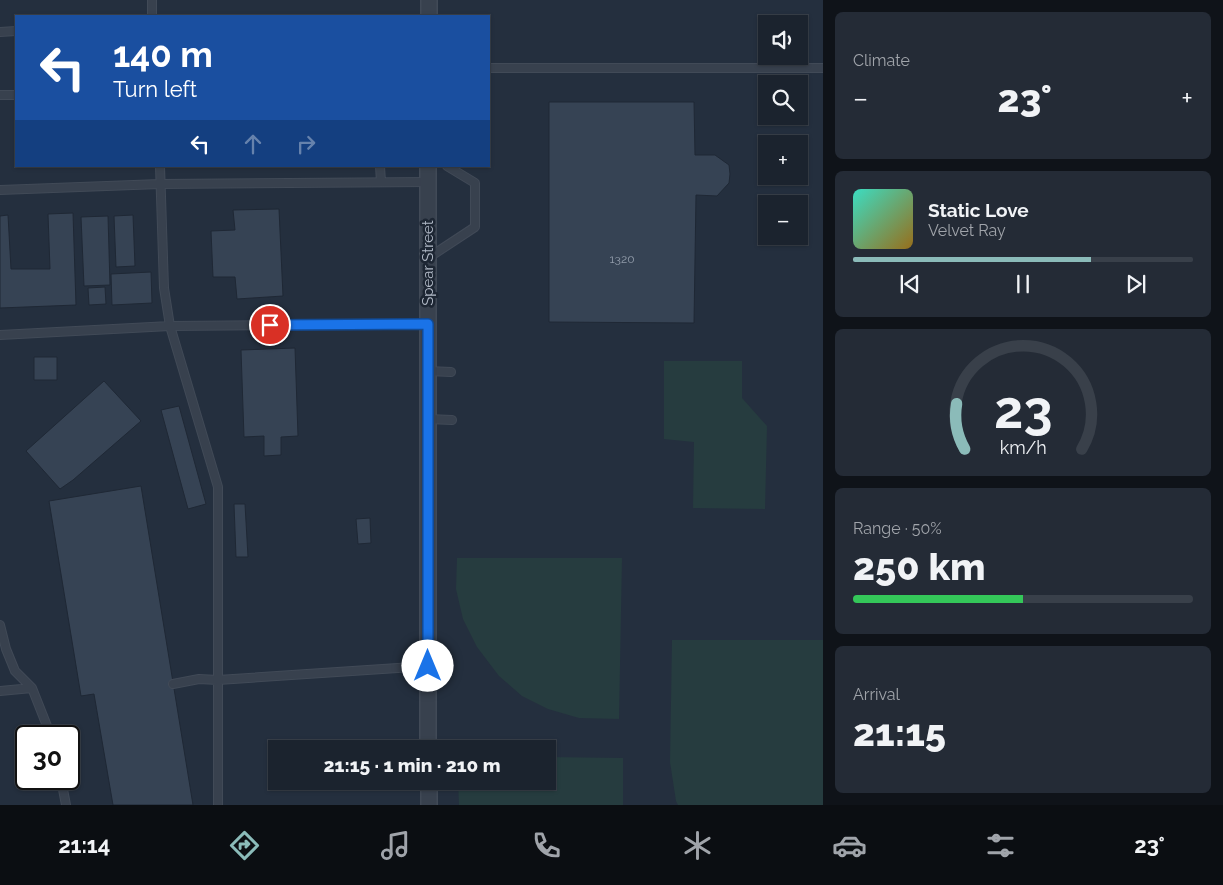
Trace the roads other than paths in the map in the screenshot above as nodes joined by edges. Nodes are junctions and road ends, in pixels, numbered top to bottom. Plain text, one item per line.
1 (152, 0) edge
2 (429, 0) edge
3 (152, 15) edge
4 (429, 15) edge
5 (15, 31) edge
6 (0, 32) edge
7 (490, 68) edge
8 (823, 68) edge
9 (0, 95) edge
10 (15, 95) edge
11 (160, 167) edge
12 (380, 167) edge
13 (428, 167) edge
14 (449, 167) edge
15 (381, 182) junction
16 (428, 182) junction
17 (160, 184) junction
18 (0, 190) edge
19 (428, 258) junction
20 (428, 324) junction
21 (170, 326) junction
22 (0, 335) edge
23 (428, 371) junction
24 (451, 372) dead end
25 (428, 419) junction
26 (452, 420) dead end
27 (0, 625) edge
28 (428, 666) junction
29 (218, 680) junction
30 (173, 684) dead end
31 (32, 688) junction
32 (0, 691) edge
33 (47, 725) edge
34 (428, 740) edge
35 (63, 790) edge
36 (428, 790) edge
37 (66, 805) edge
38 (218, 805) edge
39 (428, 805) edge

1 - 3 lane
2 - 4 street
5 - 6 lane
7 - 8 lane
9 - 10 lane
11 - 17 lane
12 - 15 lane
13 - 16 street, Spear Street
14 - 19 lane
15 - 16 lane
15 - 17 lane
16 - 19 street, Spear Street
17 - 18 lane
17 - 21 lane
19 - 20 street, Spear Street
20 - 21 lane
20 - 23 street, Spear Street
21 - 22 lane
21 - 29 lane
23 - 24 lane
23 - 25 street, Spear Street
25 - 26 lane
25 - 28 street, Spear Street
27 - 31 lane
28 - 29 lane
28 - 34 street, Spear Street
29 - 30 lane
29 - 38 lane
31 - 32 lane
31 - 33 lane
35 - 37 lane
36 - 39 street

